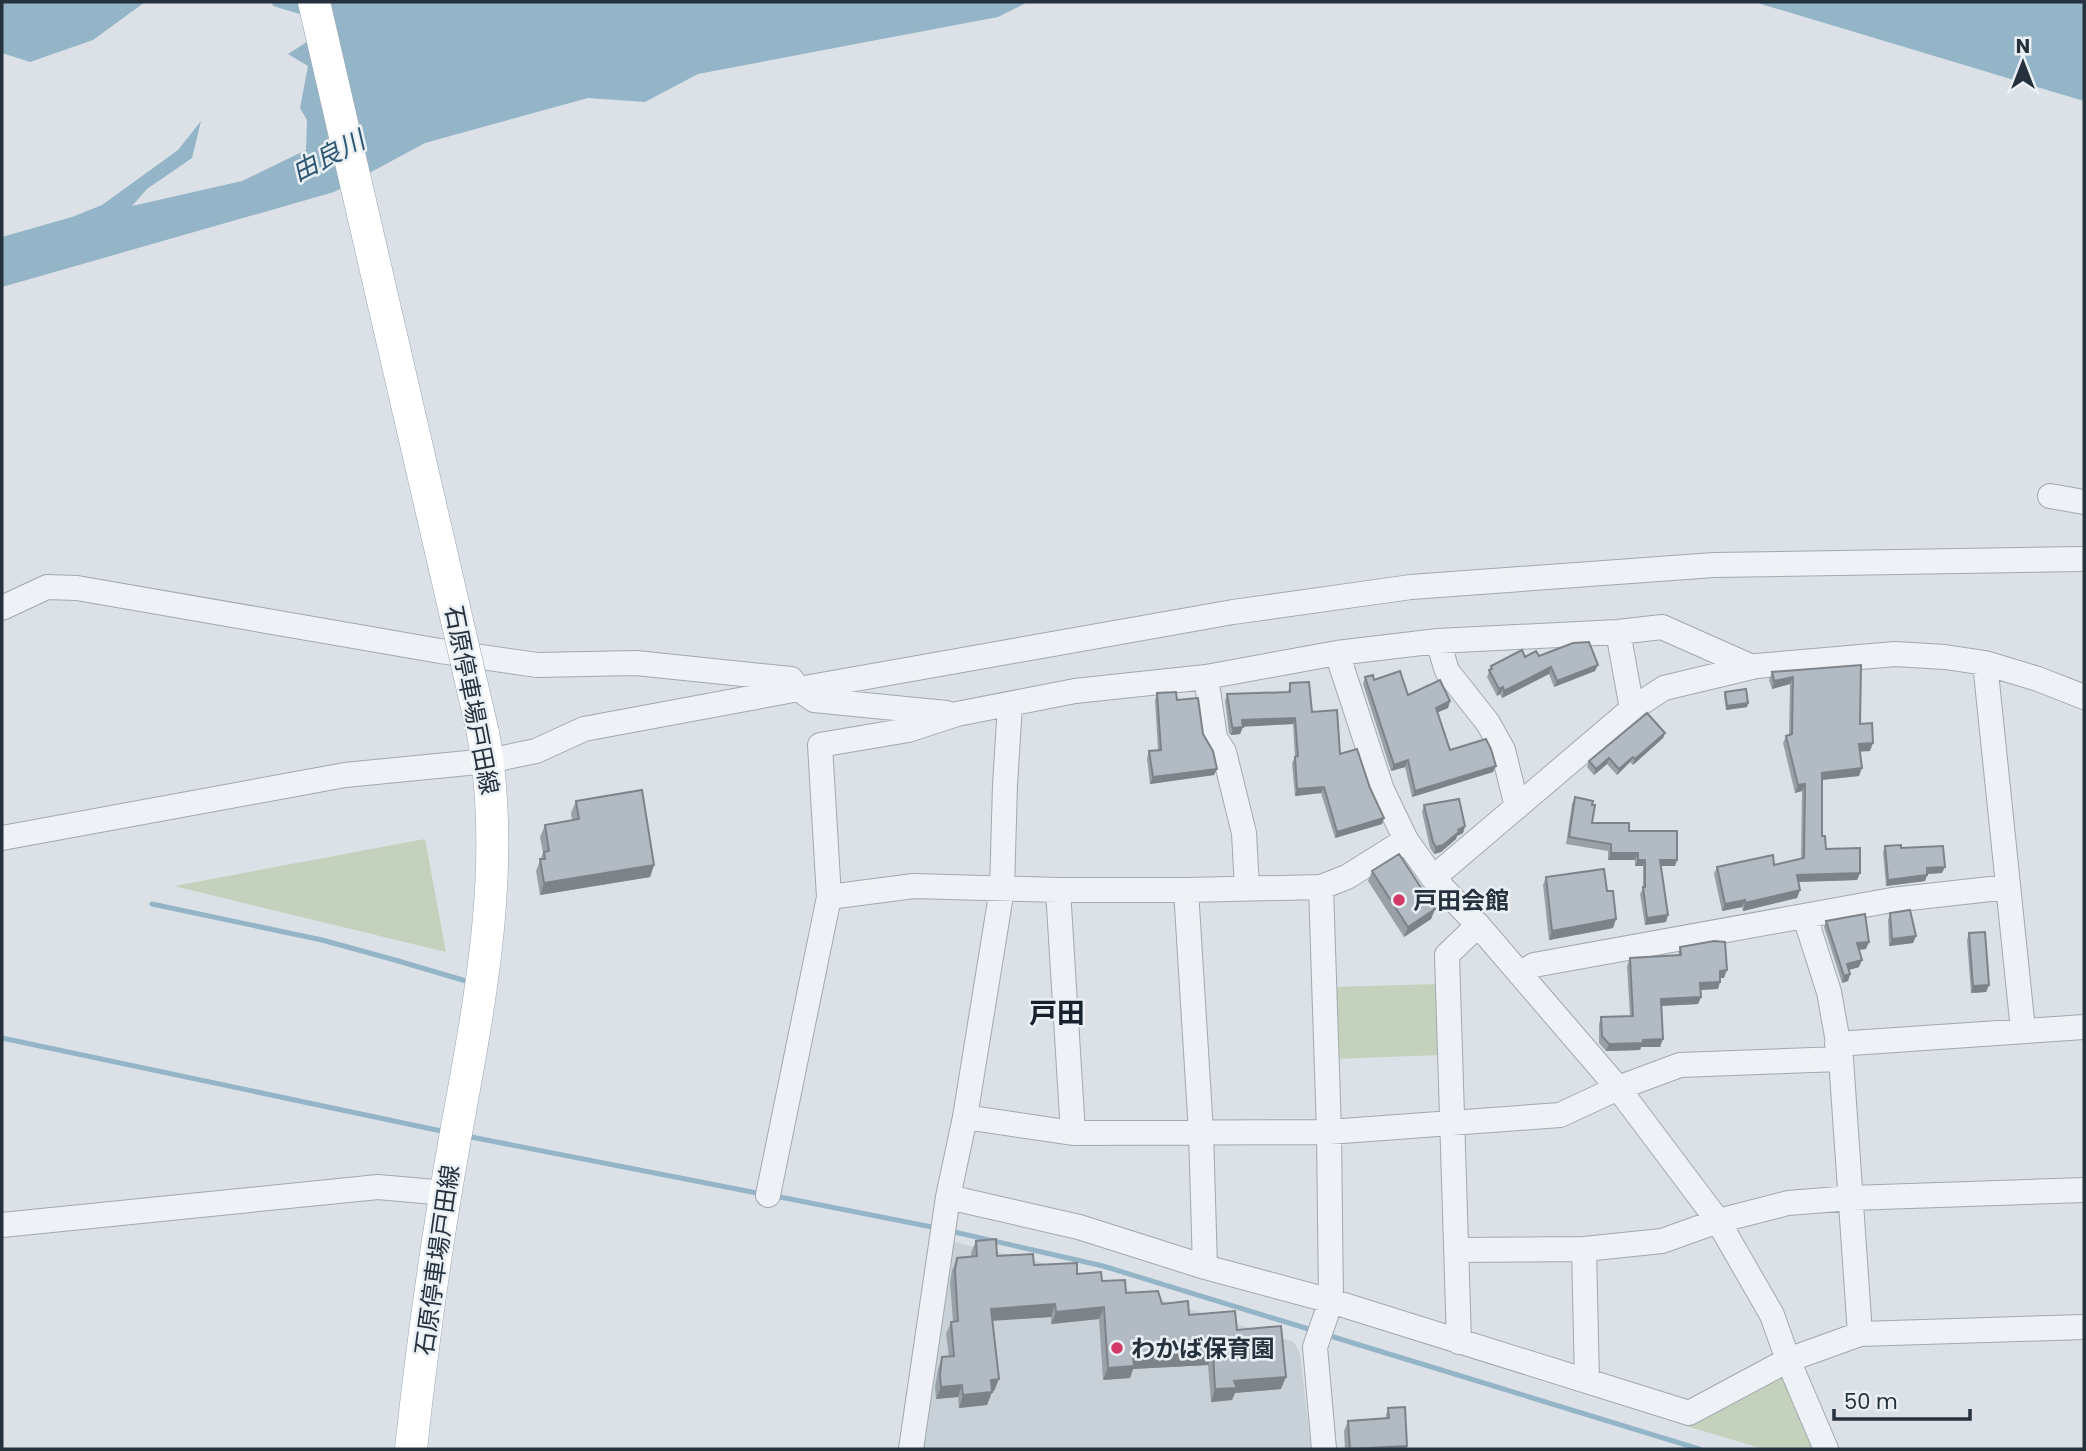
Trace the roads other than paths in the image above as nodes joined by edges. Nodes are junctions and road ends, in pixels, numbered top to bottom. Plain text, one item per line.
1 (314, 2) edge
2 (2050, 496) dead end
3 (2084, 502) edge
4 (2084, 559) edge
5 (2, 608) edge
6 (1618, 632) junction
7 (1438, 641) junction
8 (1337, 653) junction
9 (1985, 663) junction
10 (1752, 667) junction
11 (1206, 677) junction
12 (799, 689) junction
13 (2084, 697) edge
14 (1010, 705) junction
15 (1632, 709) junction
16 (957, 714) junction
17 (486, 747) junction
18 (1517, 807) junction
19 (2, 838) edge
20 (1406, 840) junction
21 (1433, 878) junction
22 (1321, 887) junction
23 (2008, 887) junction
24 (1247, 888) junction
25 (1002, 889) junction
26 (1059, 890) junction
27 (1186, 890) junction
28 (829, 897) junction
29 (1805, 917) junction
30 (1478, 925) junction
31 (1520, 974) junction
32 (2084, 1027) edge
33 (2023, 1030) junction
34 (1839, 1052) junction
35 (1619, 1088) junction
36 (964, 1117) junction
37 (1451, 1123) junction
38 (1201, 1132) junction
39 (1329, 1132) junction
40 (1073, 1133) junction
41 (2084, 1190) edge
42 (446, 1194) junction
43 (768, 1195) dead end
44 (1851, 1198) junction
45 (947, 1203) junction
46 (1718, 1222) junction
47 (2, 1225) edge
48 (1584, 1249) junction
49 (1456, 1250) junction
50 (1205, 1267) junction
51 (1328, 1307) junction
52 (2084, 1327) edge
53 (1860, 1334) junction
54 (1460, 1342) junction
55 (1788, 1360) junction
56 (1587, 1381) junction
57 (411, 1449) edge
58 (911, 1449) edge
59 (1324, 1449) edge
60 (1826, 1449) edge

1 - 17 main road, 石原停車場戸田線, bridge
2 - 3 street
4 - 12 street
5 - 12 street
6 - 7 street
6 - 10 street
6 - 15 street
7 - 8 street
7 - 18 street
8 - 11 street
8 - 20 street
9 - 10 street
9 - 13 street
9 - 23 street
10 - 15 street
11 - 14 street
11 - 24 street
12 - 16 street
12 - 17 street
14 - 16 street
14 - 25 street
15 - 18 street
16 - 28 street
17 - 19 street
17 - 42 main road, 石原停車場戸田線
18 - 21 street
20 - 21 street
20 - 22 street
21 - 30 street
22 - 24 street
22 - 39 street
23 - 29 street
23 - 33 street
24 - 27 street
25 - 26 street
25 - 28 street
25 - 36 street
26 - 27 street
26 - 40 street
27 - 38 street
28 - 43 street
29 - 31 street
29 - 34 street
30 - 31 street
30 - 37 street
31 - 35 street
32 - 33 street
33 - 34 street
34 - 35 street
34 - 44 street
35 - 37 street
35 - 46 street
36 - 40 street
36 - 45 street
37 - 39 street
37 - 49 street
38 - 39 street
38 - 40 street
38 - 50 street
39 - 51 street
41 - 44 street
42 - 47 street
42 - 57 main road, 石原停車場戸田線
44 - 46 street
44 - 53 street
45 - 50 street
45 - 58 street
46 - 48 street
46 - 55 street
48 - 49 street
48 - 56 street
49 - 54 street
50 - 51 street
51 - 54 street
51 - 59 street
52 - 53 street
53 - 55 street
54 - 56 street
55 - 56 street
55 - 60 street

